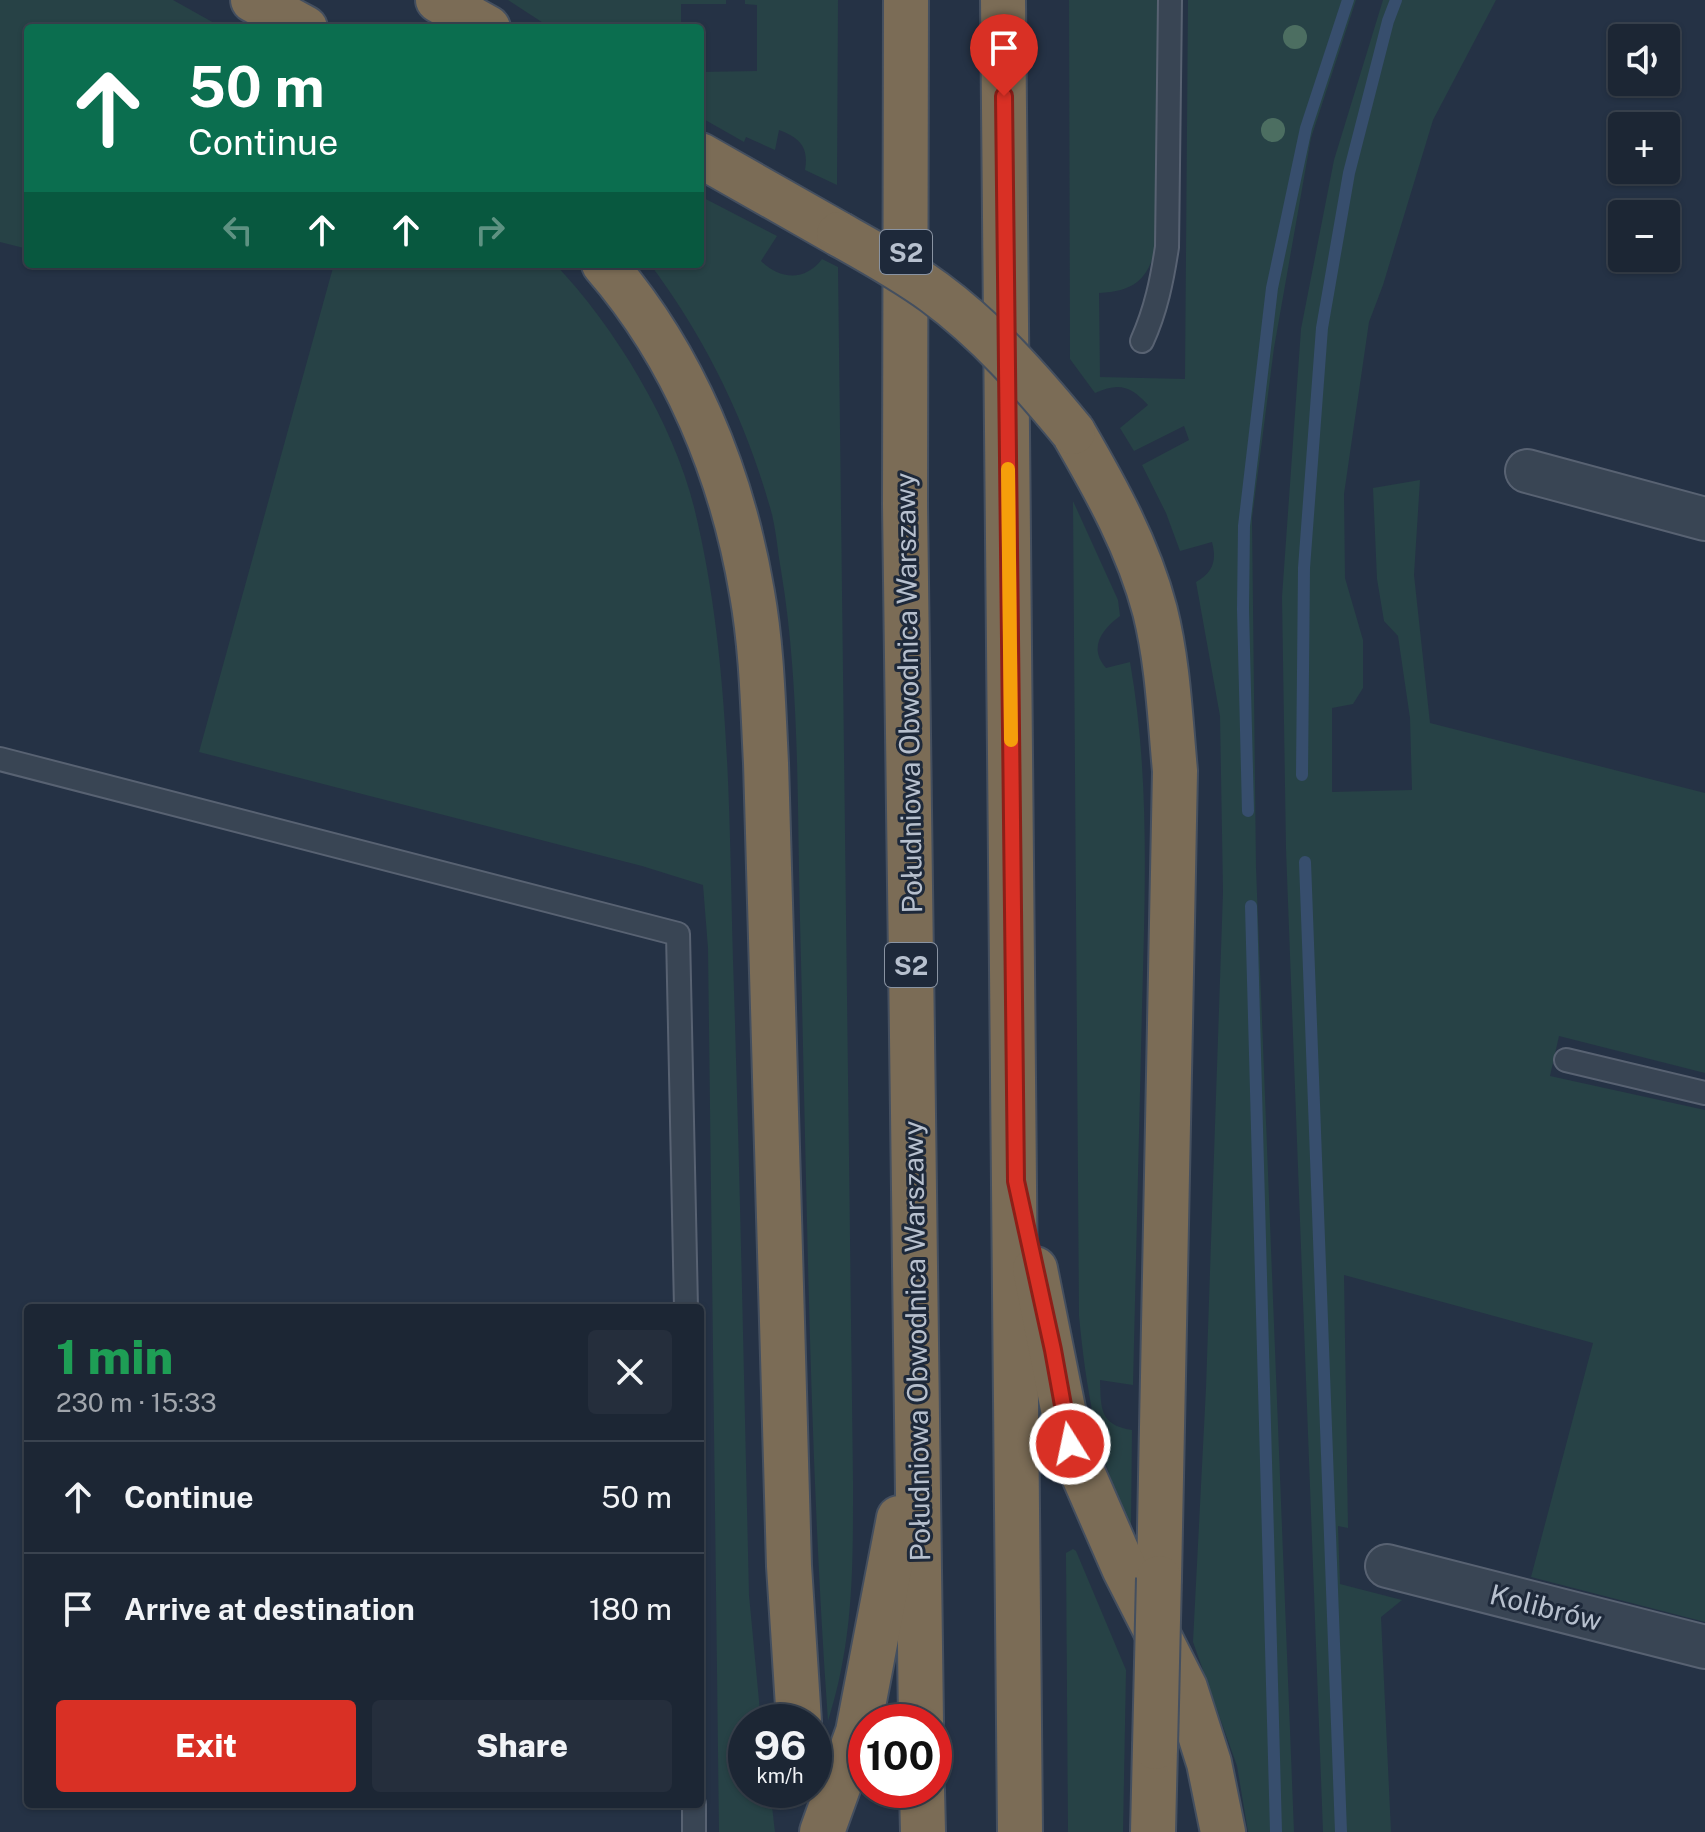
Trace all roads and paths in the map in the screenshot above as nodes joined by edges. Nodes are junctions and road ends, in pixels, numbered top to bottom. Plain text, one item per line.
1 (253, 0) edge
2 (438, 0) edge
3 (906, 0) edge
4 (1003, 0) edge
5 (1170, 0) edge
6 (298, 24) edge
7 (481, 24) edge
8 (704, 157) edge
9 (608, 268) edge
10 (1142, 341) dead end
11 (1527, 471) dead end
12 (1705, 519) edge
13 (0, 759) edge
14 (1566, 1060) dead end
15 (1705, 1093) edge
16 (1016, 1181) junction
17 (686, 1304) edge
18 (917, 1426) junction
19 (1387, 1566) dead end
20 (1705, 1647) edge
21 (798, 1704) edge
22 (921, 1704) edge
23 (694, 1808) edge
24 (808, 1808) edge
25 (922, 1808) edge
26 (694, 1832) edge
27 (811, 1832) edge
28 (822, 1832) edge
29 (923, 1832) edge
30 (1020, 1832) edge
31 (1153, 1832) edge
32 (1223, 1832) edge

1 - 6 highway
2 - 7 highway
3 - 18 highway, Południowa Obwodnica Warszawy / S2
4 - 16 highway
5 - 10 lane
8 - 31 highway, bridge
9 - 21 highway
11 - 12 street
13 - 17 lane
14 - 15 lane
16 - 30 highway
16 - 32 highway
18 - 22 highway, Południowa Obwodnica Warszawy / S2
18 - 28 highway
19 - 20 street, Kolibrów
23 - 26 lane
24 - 27 highway
25 - 29 highway

